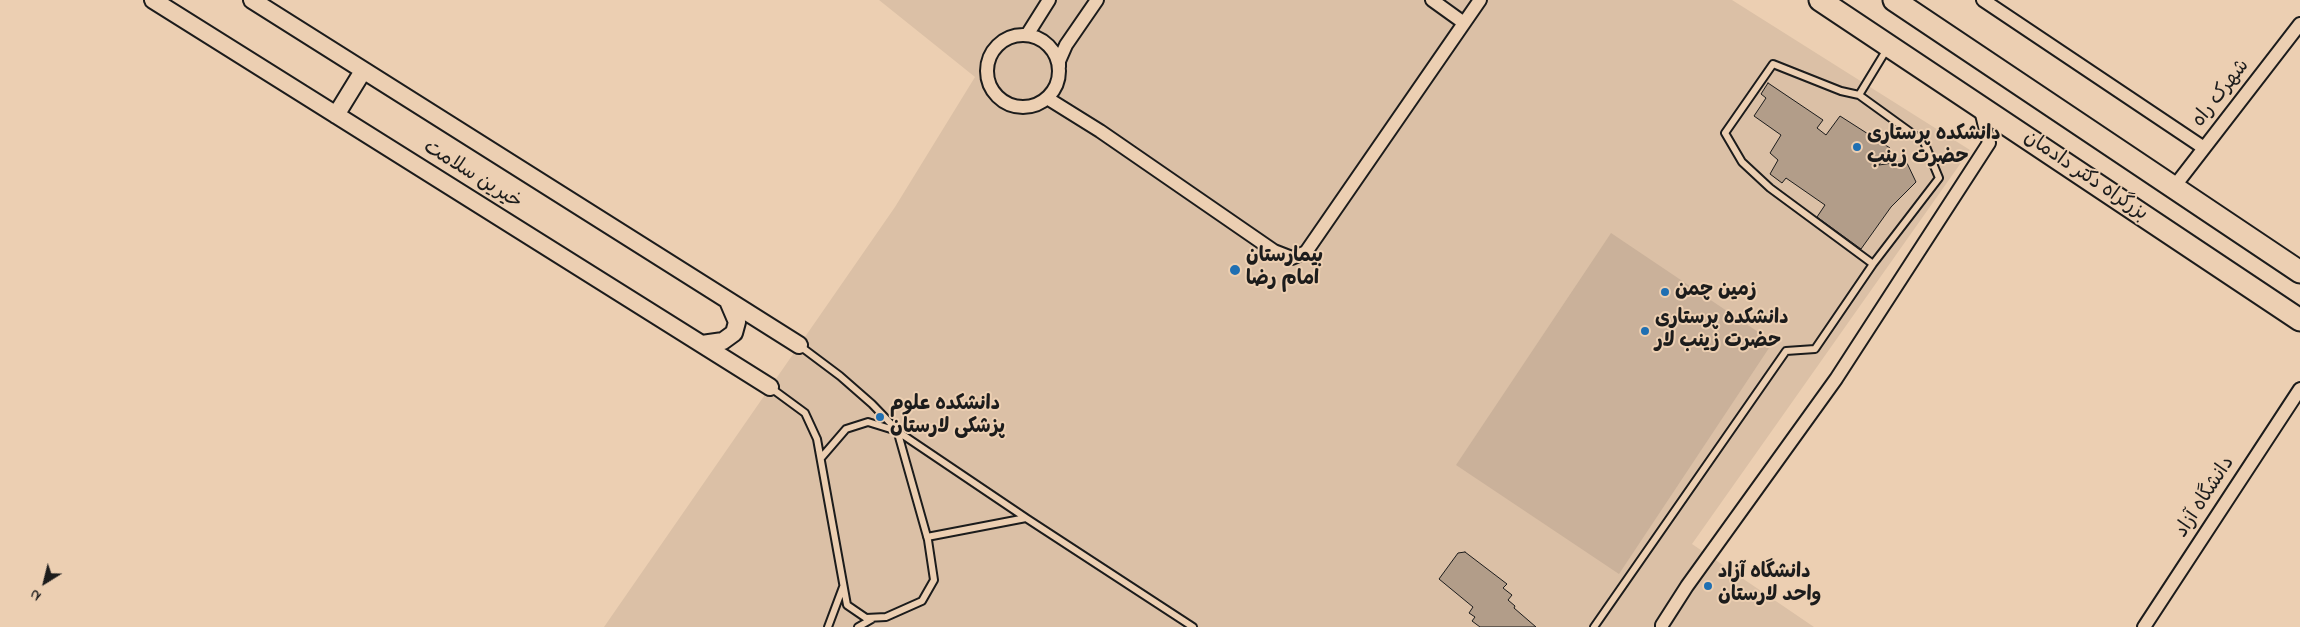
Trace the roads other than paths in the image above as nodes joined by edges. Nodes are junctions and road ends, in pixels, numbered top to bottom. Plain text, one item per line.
1 (153, 0) edge
2 (252, 0) edge
3 (1049, 0) edge
4 (1097, 0) edge
5 (1432, 0) edge
6 (1480, 0) edge
7 (1820, 0) edge
8 (1894, 0) edge
9 (1983, 0) edge
10 (1464, 22) junction
11 (2300, 24) edge
12 (1026, 35) junction
13 (1889, 46) junction
14 (1059, 67) junction
15 (363, 71) junction
16 (1859, 95) junction
17 (1047, 98) junction
18 (1980, 106) junction
19 (336, 115) junction
20 (2204, 148) junction
21 (2174, 187) junction
22 (1873, 264) junction
23 (2300, 272) edge
24 (728, 301) junction
25 (2300, 320) edge
26 (702, 344) junction
27 (799, 345) joint
28 (770, 387) joint
29 (2300, 389) edge
30 (897, 431) junction
31 (821, 458) junction
32 (1026, 518) junction
33 (927, 537) junction
34 (844, 586) junction
35 (874, 618) junction
36 (828, 627) edge
37 (858, 627) edge
38 (1193, 627) edge
39 (1594, 627) edge
40 (1662, 627) edge
41 (2144, 627) edge

1 - 19 street, خیرین سلامت
2 - 15 street, خیرین سلامت
3 - 12 street
4 - 14 street
5 - 10 street
6 - 10 street
7 - 13 highway, بزرگراه دکتر دادمان
8 - 21 highway, بزرگراه دکتر دادمان
9 - 20 street
10 - 17 street
11 - 20 street, شهرک راه
12 - 14 street
12 - 17 street
13 - 16 lane
13 - 18 highway, بزرگراه دکتر دادمان
14 - 17 street
15 - 19 street
15 - 24 street, خیرین سلامت
16 - 22 lane
16 - 22 lane
18 - 25 highway, بزرگراه دکتر دادمان
18 - 40 street
19 - 26 street, خیرین سلامت
20 - 21 street, شهرک راه
21 - 23 highway, بزرگراه دکتر دادمان
22 - 39 lane
24 - 26 street
24 - 27 street, خیرین سلامت
26 - 28 street, خیرین سلامت
27 - 30 lane
28 - 31 lane
29 - 41 street, دانشگاه آزاد
30 - 31 lane
30 - 32 lane
30 - 33 lane
31 - 34 lane
32 - 33 lane
32 - 38 lane
33 - 35 lane
34 - 35 lane
34 - 36 lane
35 - 37 lane

